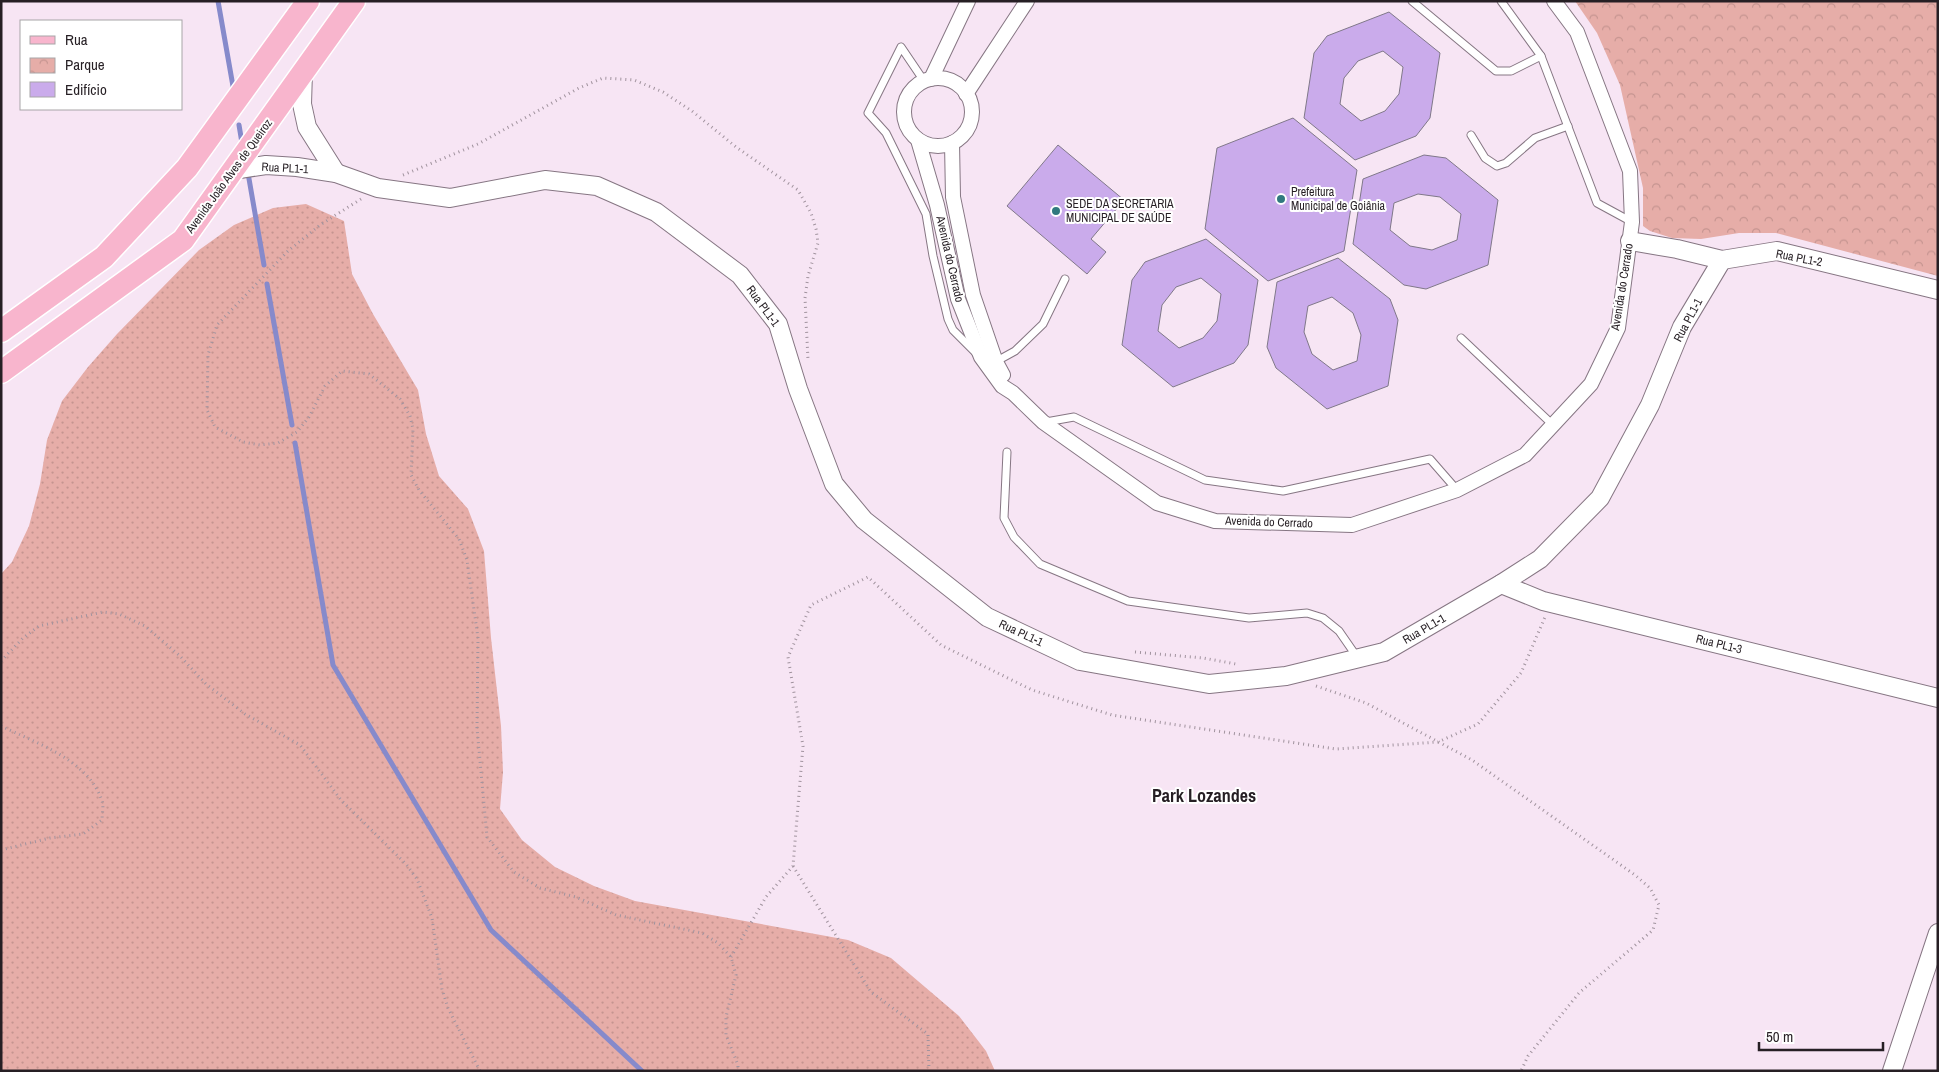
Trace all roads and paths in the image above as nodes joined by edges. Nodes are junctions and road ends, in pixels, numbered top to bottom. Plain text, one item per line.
1 (308, 1) edge
2 (354, 1) edge
3 (968, 1) edge
4 (1027, 1) edge
5 (1412, 1) edge
6 (1501, 1) edge
7 (1554, 1) edge
8 (1541, 56) junction
9 (303, 72) junction
10 (928, 80) junction
11 (966, 94) junction
12 (1568, 126) junction
13 (1470, 135) dead end
14 (918, 140) junction
15 (952, 143) junction
16 (233, 170) junction
17 (336, 173) junction
18 (378, 188) junction
19 (953, 197) junction
20 (931, 210) junction
21 (1632, 222) junction
22 (1630, 241) junction
23 (1722, 260) junction
24 (1065, 279) dead end
25 (1938, 290) edge
26 (1, 331) edge
27 (1461, 338) dead end
28 (981, 357) junction
29 (996, 362) junction
30 (809, 366) dead end
31 (1, 372) edge
32 (1013, 393) junction
33 (1043, 422) junction
34 (1553, 425) junction
35 (1007, 452) dead end
36 (1457, 490) junction
37 (1502, 584) junction
38 (1551, 602) junction
39 (1127, 652) dead end
40 (1358, 659) junction
41 (1, 661) edge
42 (1238, 664) dead end
43 (1286, 676) junction
44 (1938, 698) edge
45 (1, 726) edge
46 (1438, 742) junction
47 (1, 850) edge
48 (793, 866) junction
49 (1938, 933) edge
50 (731, 957) junction
51 (480, 1071) edge
52 (738, 1071) edge
53 (929, 1071) edge
54 (1520, 1071) edge
55 (1892, 1071) edge

1 - 26 main road
2 - 9 main road, Avenida João Alves de Queiroz
3 - 10 street
4 - 11 street
5 - 8 lane
6 - 8 lane
7 - 21 street, Avenida do Cerrado
8 - 12 lane
9 - 16 main road, Avenida João Alves de Queiroz
9 - 17 street, Rua PL1-1
10 - 11 street
10 - 14 street
10 - 20 lane
11 - 15 street
12 - 13 lane
12 - 21 lane
14 - 15 street
14 - 20 street, Avenida do Cerrado
15 - 19 street, Avenida do Cerrado
16 - 17 street, Rua PL1-1
16 - 31 main road, Avenida João Alves de Queiroz
17 - 18 street, Rua PL1-1
18 - 30 path
18 - 43 street, Rua PL1-1
18 - 50 path
19 - 20 lane
19 - 29 street, Avenida do Cerrado
20 - 28 street, Avenida do Cerrado
21 - 22 street, Avenida do Cerrado
22 - 23 street, Rua PL1-2
22 - 34 street, Avenida do Cerrado
23 - 25 street, Rua PL1-2
23 - 37 street, Rua PL1-1
24 - 29 lane
27 - 34 lane
28 - 29 lane
28 - 32 street, Avenida do Cerrado
29 - 32 street, Avenida do Cerrado
32 - 33 street, Avenida do Cerrado
33 - 36 street, Avenida do Cerrado
33 - 36 lane
34 - 36 street, Avenida do Cerrado
35 - 40 lane
37 - 38 street, Rua PL1-3
37 - 40 street, Rua PL1-1
38 - 44 street, Rua PL1-3
38 - 46 path
39 - 42 path
40 - 43 street, Rua PL1-1
41 - 51 path
43 - 46 path
45 - 47 path
46 - 48 path
46 - 54 path
48 - 50 path
48 - 53 path
49 - 55 street
50 - 52 path

